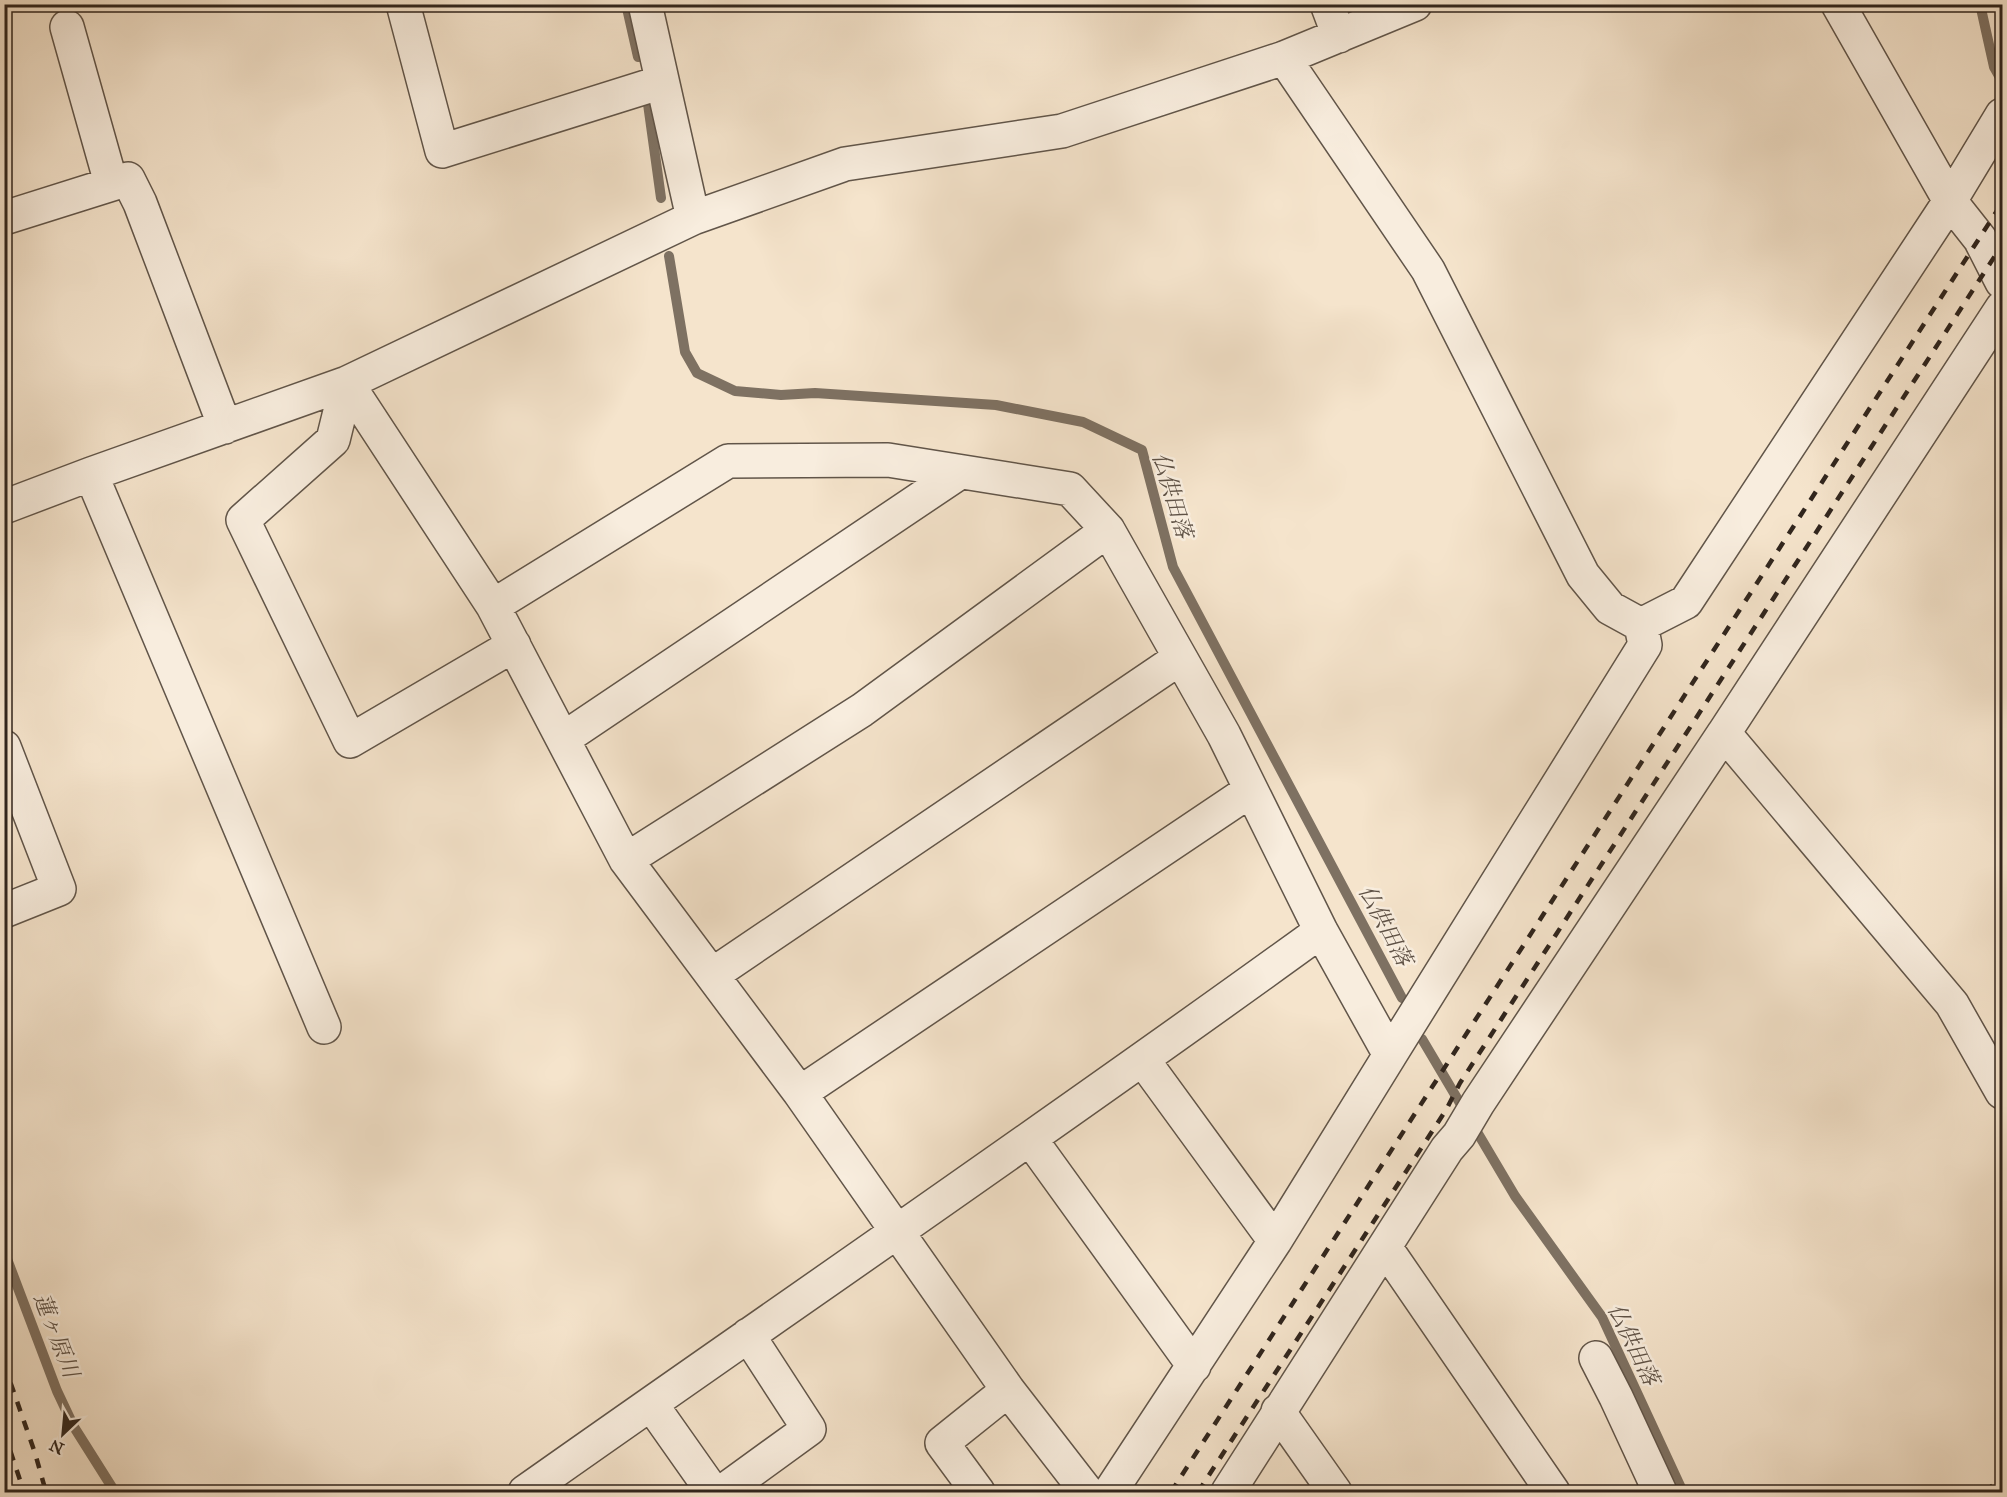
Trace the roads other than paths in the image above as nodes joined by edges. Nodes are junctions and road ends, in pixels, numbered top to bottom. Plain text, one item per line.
1 (403, 4) edge
2 (645, 4) edge
3 (1327, 4) edge
4 (1415, 4) edge
5 (1838, 4) edge
6 (67, 27) dead end
7 (1339, 36) junction
8 (1284, 58) junction
9 (662, 82) junction
10 (2002, 115) edge
11 (111, 183) junction
12 (1950, 201) junction
13 (4, 218) edge
14 (693, 218) junction
15 (2002, 282) edge
16 (2002, 308) edge
17 (347, 383) junction
18 (225, 427) junction
19 (960, 472) junction
20 (91, 474) junction
21 (4, 507) edge
22 (1107, 530) junction
23 (493, 606) junction
24 (1641, 625) junction
25 (514, 645) junction
26 (1180, 658) junction
27 (1724, 734) junction
28 (563, 739) junction
29 (4, 747) edge
30 (1251, 790) junction
31 (626, 860) junction
32 (4, 911) edge
33 (1320, 931) junction
34 (712, 975) junction
35 (324, 1027) dead end
36 (1390, 1055) junction
37 (1143, 1060) junction
38 (2002, 1092) edge
39 (800, 1093) junction
40 (1031, 1140) junction
41 (897, 1231) junction
42 (1275, 1241) junction
43 (1384, 1247) junction
44 (748, 1335) junction
45 (1596, 1358) dead end
46 (1194, 1366) junction
47 (1008, 1390) junction
48 (651, 1404) junction
49 (1278, 1411) junction
50 (1651, 1488) edge
51 (525, 1492) edge
52 (713, 1492) edge
53 (722, 1492) edge
54 (978, 1492) edge
55 (1087, 1492) edge
56 (1110, 1492) edge
57 (1228, 1492) edge
58 (1335, 1492) edge
59 (1552, 1492) edge

1 - 9 street
2 - 9 street
3 - 7 street
4 - 7 street
5 - 12 street
6 - 11 street
7 - 8 street
8 - 14 street
8 - 24 street
9 - 14 street
10 - 12 street
11 - 13 street
11 - 18 street
12 - 15 street
12 - 24 street
14 - 17 street
16 - 27 street
17 - 18 street
17 - 23 street
17 - 25 street
18 - 20 street
19 - 22 street
19 - 23 street
19 - 28 street
20 - 21 street
20 - 35 street
22 - 26 street
22 - 31 street
23 - 25 street
24 - 36 street
25 - 28 street
26 - 30 street
26 - 34 street
27 - 38 street
27 - 43 street
28 - 31 street
29 - 32 street
30 - 33 street
30 - 39 street
31 - 34 street
33 - 36 street
33 - 37 street
34 - 39 street
36 - 42 street
37 - 40 street
37 - 42 street
39 - 41 street
40 - 41 street
40 - 46 street
41 - 44 street
41 - 47 street
42 - 46 street
43 - 49 street
43 - 59 street
44 - 48 street
44 - 53 street
45 - 50 street
46 - 56 street
47 - 54 street
47 - 55 street
48 - 51 street
48 - 52 street
49 - 57 street
49 - 58 street

